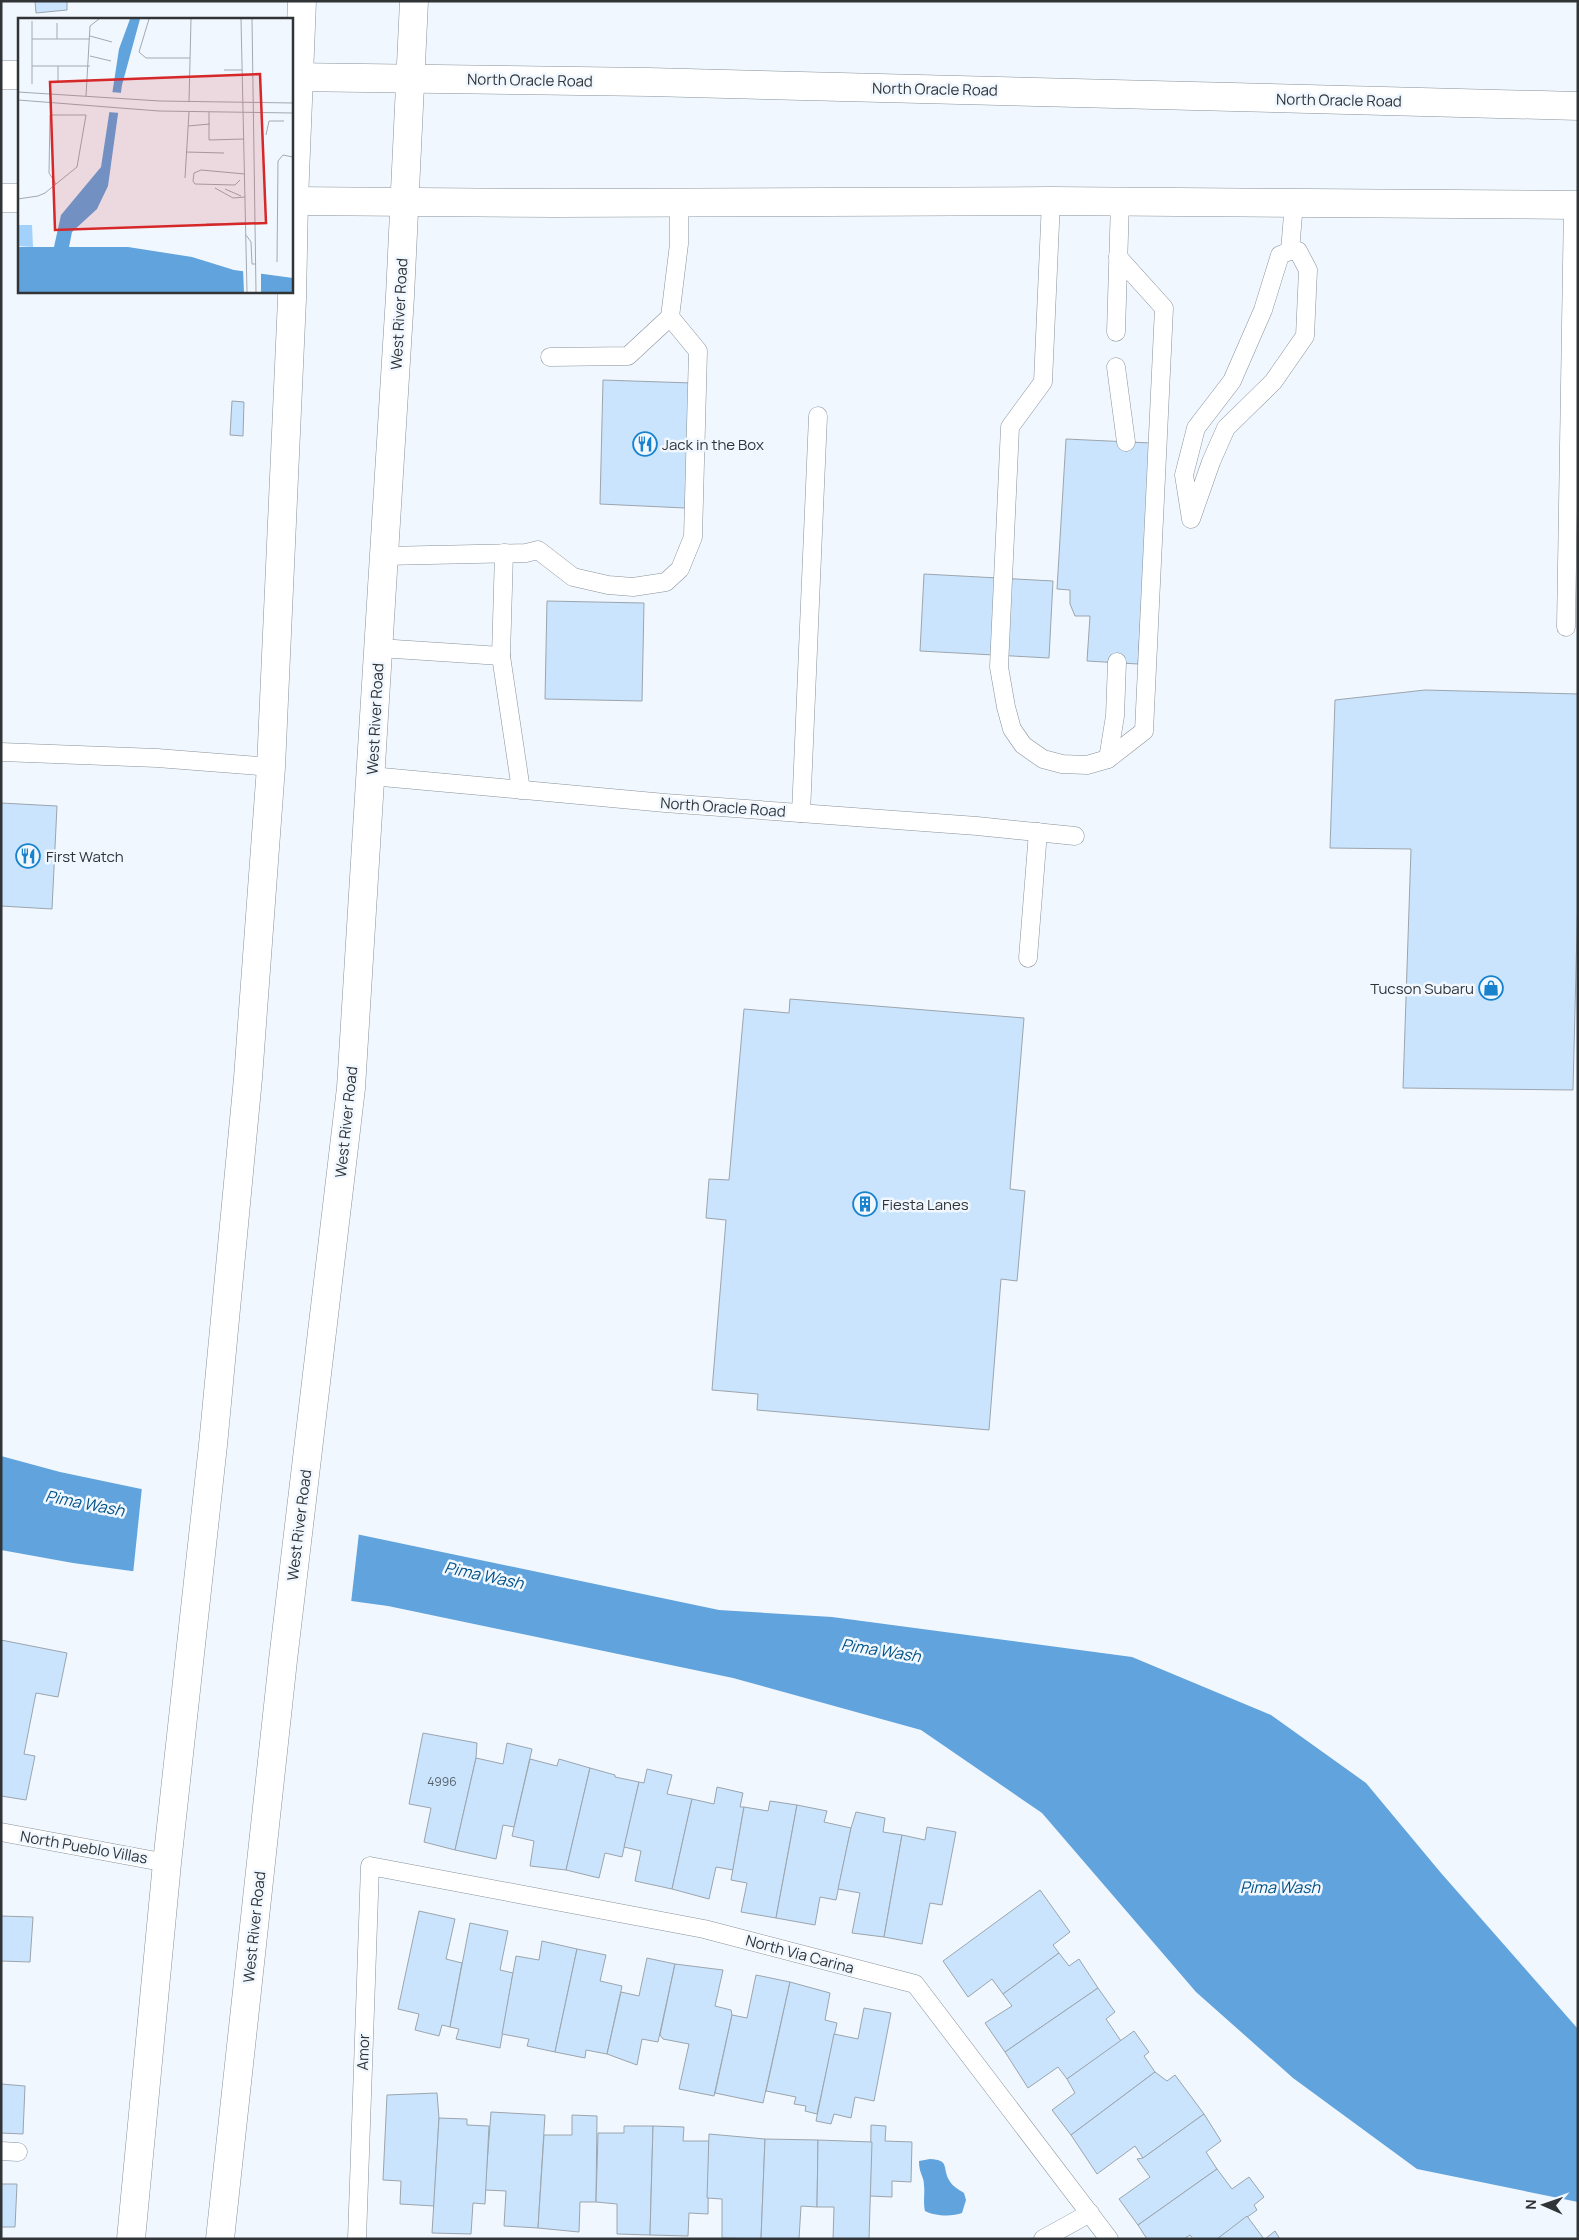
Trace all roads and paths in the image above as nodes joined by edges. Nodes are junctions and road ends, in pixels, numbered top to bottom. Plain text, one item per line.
1 (302, 1) edge
2 (414, 1) edge
3 (1, 75) edge
4 (18, 75) edge
5 (296, 77) edge
6 (411, 79) junction
7 (1578, 106) edge
8 (1, 198) edge
9 (18, 198) edge
10 (292, 201) edge
11 (1051, 201) junction
12 (405, 202) junction
13 (1120, 202) junction
14 (679, 203) junction
15 (1294, 203) junction
16 (1575, 205) edge
17 (1290, 251) junction
18 (1118, 256) junction
19 (670, 317) junction
20 (1116, 332) dead end
21 (550, 357) dead end
22 (1116, 366) dead end
23 (818, 416) dead end
24 (1126, 442) dead end
25 (504, 553) junction
26 (384, 556) junction
27 (1566, 627) dead end
28 (379, 648) junction
29 (501, 656) junction
30 (1117, 662) dead end
31 (1, 752) edge
32 (1108, 759) junction
33 (270, 767) junction
34 (371, 776) junction
35 (521, 790) junction
36 (800, 813) junction
37 (1038, 832) junction
38 (1075, 836) dead end
39 (1028, 958) dead end
40 (1, 1832) edge
41 (167, 1863) junction
42 (370, 1866) joint
43 (1090, 2213) junction
44 (131, 2239) edge
45 (220, 2239) edge
46 (357, 2239) edge
47 (1043, 2239) edge
48 (1109, 2239) edge

1 - 5 main road
2 - 6 main road, West River Road
3 - 4 main road
5 - 6 main road, North Oracle Road
5 - 10 main road
6 - 7 main road, North Oracle Road
6 - 12 main road, West River Road
8 - 9 main road
10 - 12 main road
10 - 33 main road
11 - 13 main road
11 - 14 main road
11 - 32 lane
12 - 14 main road
12 - 26 main road, West River Road
13 - 15 main road
13 - 18 lane
14 - 19 lane
15 - 16 main road
15 - 17 lane
16 - 27 lane
17 - 17 lane
18 - 20 lane
18 - 32 lane
19 - 21 lane
19 - 25 lane
22 - 24 lane
23 - 36 lane
25 - 26 lane
25 - 29 lane
26 - 28 main road, West River Road
28 - 29 lane
28 - 34 main road, West River Road
29 - 35 lane
30 - 32 lane
31 - 33 lane
33 - 41 main road
34 - 35 lane, North Oracle Road
34 - 45 main road, West River Road
35 - 36 lane, North Oracle Road
36 - 37 lane, North Oracle Road
37 - 38 lane, North Oracle Road
37 - 39 lane
40 - 41 lane, North Pueblo Villas
41 - 44 main road
42 - 43 lane, North Via Carina
42 - 46 lane, Amor
43 - 47 lane
43 - 48 lane, North Via Carina

